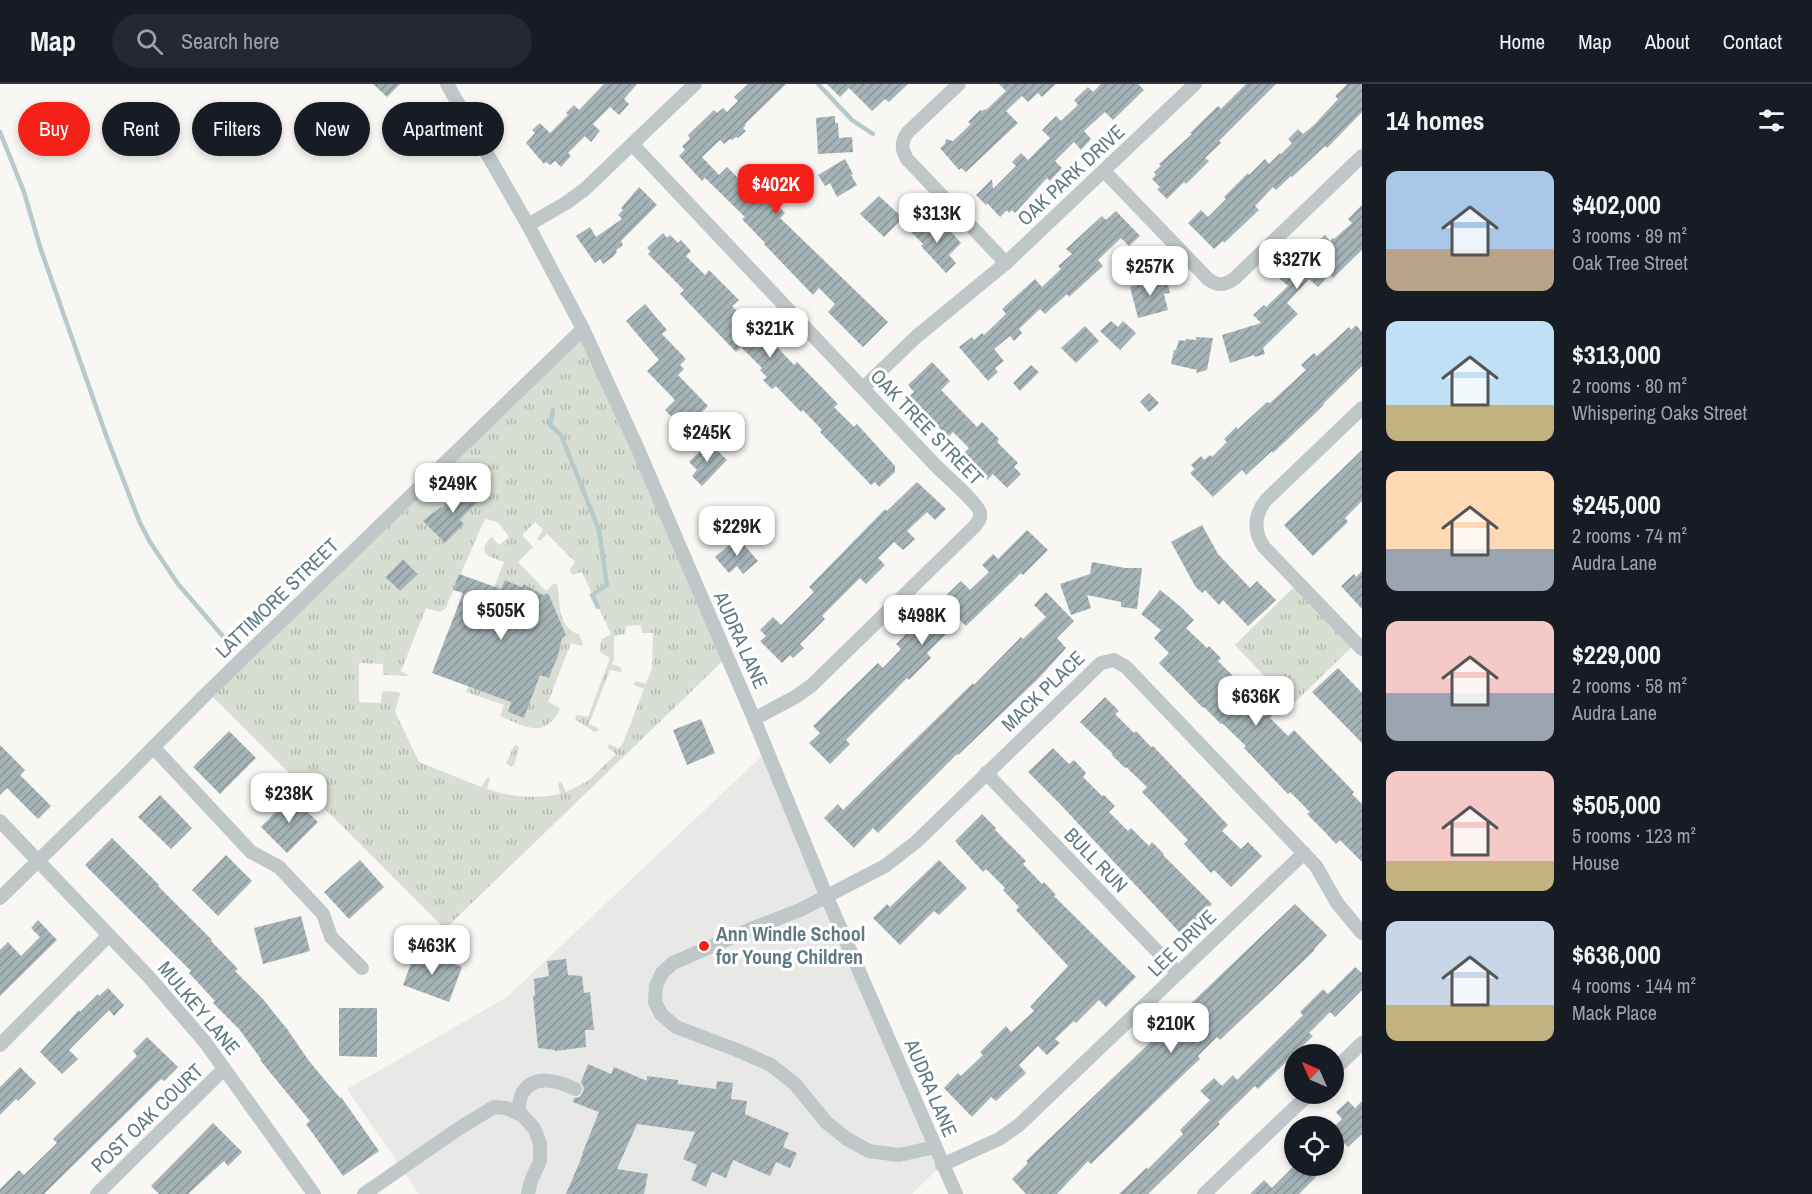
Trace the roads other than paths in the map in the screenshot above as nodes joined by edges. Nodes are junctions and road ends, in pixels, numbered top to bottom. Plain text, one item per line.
1 (447, 84) edge
2 (694, 84) edge
3 (959, 84) edge
4 (1195, 84) edge
5 (632, 144) junction
6 (1362, 156) edge
7 (1104, 171) junction
8 (528, 225) junction
9 (1006, 263) junction
10 (583, 329) junction
11 (863, 388) junction
12 (1362, 408) edge
13 (1362, 649) edge
14 (754, 719) junction
15 (153, 747) junction
16 (986, 773) junction
17 (0, 821) edge
18 (1304, 853) junction
19 (37, 861) junction
20 (826, 895) junction
21 (0, 897) edge
22 (1362, 933) edge
23 (110, 935) junction
24 (362, 968) dead end
25 (1178, 974) junction
26 (1362, 1043) edge
27 (0, 1045) edge
28 (1344, 1060) edge
29 (224, 1069) junction
30 (575, 1089) dead end
31 (1298, 1104) edge
32 (518, 1113) junction
33 (934, 1147) junction
34 (942, 1165) junction
35 (97, 1194) edge
36 (314, 1194) edge
37 (364, 1194) edge
38 (528, 1194) edge
39 (956, 1194) edge
40 (1204, 1194) edge

1 - 8 street, AUDRA LANE
2 - 5 street
3 - 9 street
4 - 7 street, OAK PARK DRIVE
5 - 8 street
5 - 11 street, OAK TREE STREET
6 - 7 street
7 - 9 street, OAK PARK DRIVE
8 - 10 street, AUDRA LANE
9 - 11 street, OAK PARK DRIVE
10 - 14 street, AUDRA LANE
10 - 15 street, LATTIMORE STREET
11 - 14 street, OAK TREE STREET
12 - 13 street
14 - 20 street, AUDRA LANE
15 - 19 street, LATTIMORE STREET
15 - 24 street
16 - 18 street, MACK PLACE
16 - 20 street, MACK PLACE
16 - 25 street, BULL RUN
17 - 19 street, MULKEY LANE
18 - 22 street, MACK PLACE
18 - 25 street, LEE DRIVE
19 - 21 street, LATTIMORE STREET
19 - 23 street, MULKEY LANE
20 - 33 street, AUDRA LANE
20 - 33 street, MACK PLACE
23 - 27 street
23 - 29 street, MULKEY LANE
25 - 34 street, LEE DRIVE
26 - 28 street
29 - 35 street, POST OAK COURT
29 - 36 street, MULKEY LANE
30 - 32 street
31 - 40 street
32 - 37 street
32 - 38 street
33 - 34 street, AUDRA LANE
34 - 39 street, AUDRA LANE

